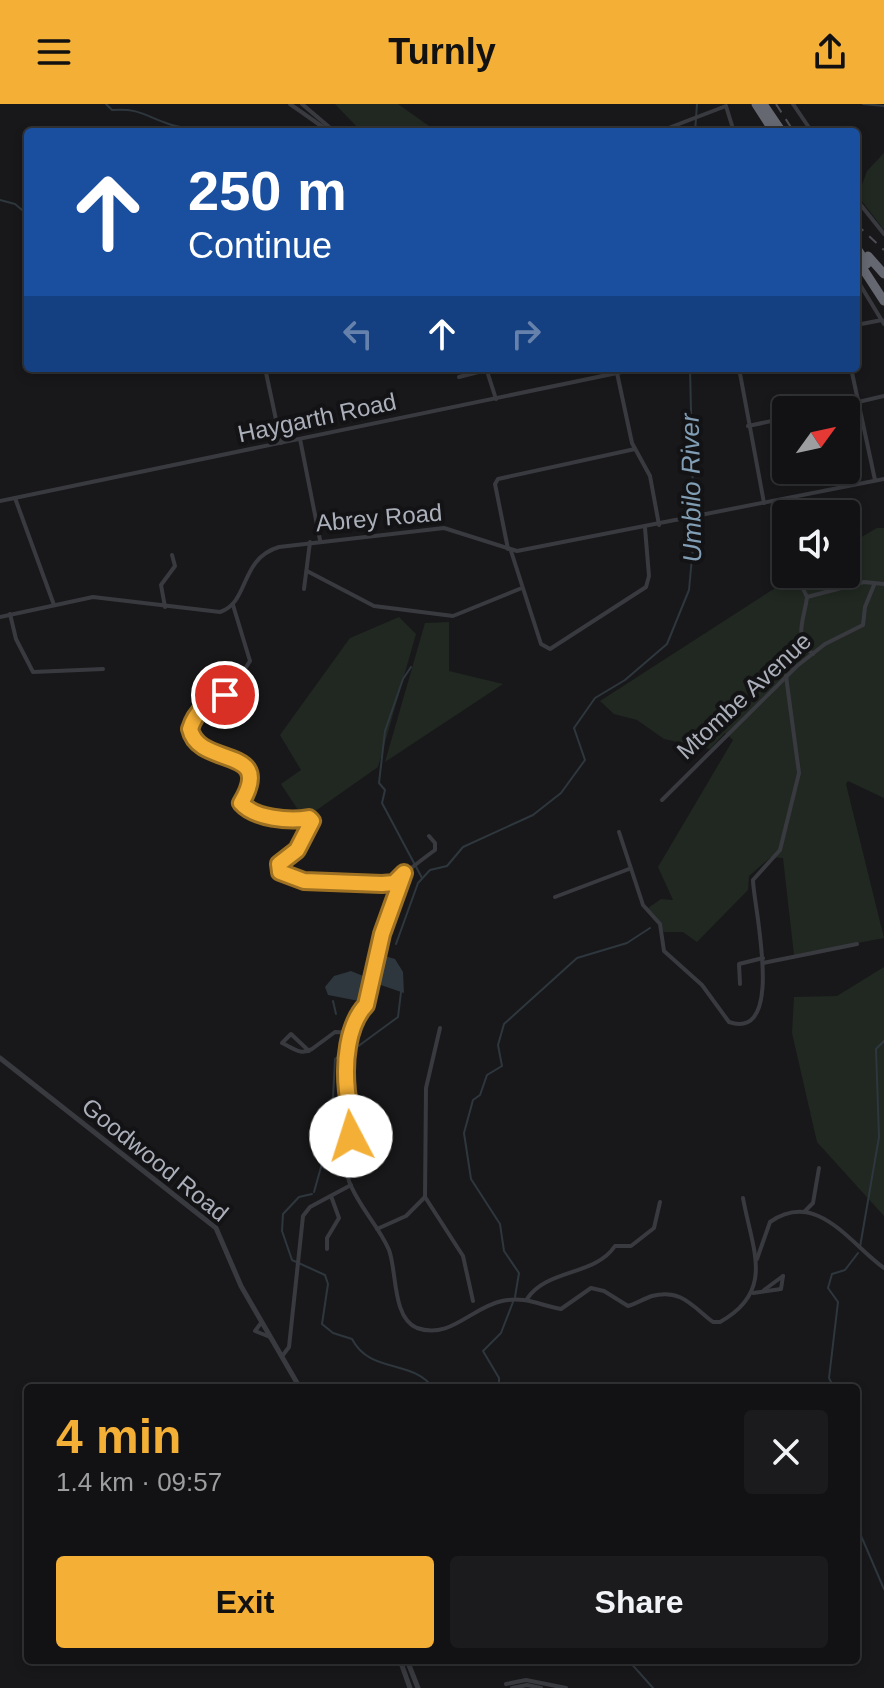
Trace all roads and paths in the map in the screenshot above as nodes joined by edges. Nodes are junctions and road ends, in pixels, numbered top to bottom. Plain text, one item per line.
1 (290, 104) edge
2 (302, 104) edge
3 (756, 104) edge
4 (763, 104) edge
5 (793, 104) edge
6 (726, 106) edge
7 (327, 128) edge
8 (329, 128) edge
9 (668, 128) edge
10 (733, 128) edge
11 (771, 128) edge
12 (779, 128) edge
13 (809, 128) edge
14 (860, 204) edge
15 (884, 234) edge
16 (860, 246) edge
17 (860, 253) edge
18 (860, 264) edge
19 (884, 274) edge
20 (860, 285) edge
21 (884, 290) edge
22 (884, 301) edge
23 (883, 322) edge
24 (860, 325) edge
25 (266, 372) edge
26 (476, 372) edge
27 (487, 372) edge
28 (622, 372) edge
29 (740, 372) edge
30 (852, 372) edge
31 (617, 373) junction
32 (605, 375) joint
33 (459, 377) dead end
34 (857, 396) edge
35 (884, 396) edge
36 (493, 400) junction
37 (860, 403) edge
38 (860, 408) edge
39 (772, 421) edge
40 (748, 426) junction
41 (300, 439) junction
42 (281, 443) junction
43 (635, 449) junction
44 (871, 462) junction
45 (884, 479) edge
46 (875, 480) junction
47 (15, 498) junction
48 (788, 498) joint
49 (0, 501) edge
50 (764, 503) junction
51 (659, 525) junction
52 (645, 528) junction
53 (320, 540) junction
54 (310, 542) junction
55 (509, 551) junction
56 (172, 555) dead end
57 (307, 571) junction
58 (884, 584) edge
59 (874, 585) junction
60 (522, 588) junction
61 (803, 588) edge
62 (304, 589) dead end
63 (807, 597) junction
64 (54, 605) junction
65 (233, 605) junction
66 (165, 607) junction
67 (10, 614) junction
68 (0, 617) edge
69 (806, 647) junction
70 (813, 654) junction
71 (803, 661) junction
72 (103, 669) dead end
73 (786, 676) junction
74 (662, 800) dead end
75 (619, 832) dead end
76 (429, 836) dead end
77 (629, 869) junction
78 (404, 873) junction
79 (555, 897) dead end
80 (857, 944) dead end
81 (763, 960) junction
82 (740, 984) dead end
83 (440, 1028) dead end
84 (352, 1033) junction
85 (309, 1051) junction
86 (0, 1058) edge
87 (378, 1111) dead end
88 (352, 1115) junction
89 (819, 1168) dead end
90 (351, 1185) junction
91 (331, 1196) junction
92 (425, 1197) junction
93 (743, 1198) dead end
94 (660, 1202) dead end
95 (804, 1212) junction
96 (377, 1229) junction
97 (327, 1249) dead end
98 (756, 1262) junction
99 (884, 1268) edge
100 (760, 1293) junction
101 (752, 1295) junction
102 (527, 1299) junction
103 (473, 1301) dead end
104 (262, 1321) junction
105 (277, 1345) junction
106 (283, 1355) junction
107 (298, 1384) edge
108 (401, 1664) edge
109 (409, 1664) edge
110 (506, 1684) dead end
111 (551, 1686) edge
112 (410, 1688) edge
113 (418, 1688) edge
114 (512, 1688) edge
115 (541, 1688) edge
116 (566, 1688) edge

1 - 7 street
2 - 8 street
3 - 11 highway
4 - 12 highway
5 - 13 street
6 - 9 street
6 - 10 street
14 - 15 street
16 - 19 highway
17 - 21 highway
18 - 22 highway
20 - 23 street
23 - 24 street
25 - 42 street
26 - 33 street
27 - 36 street
28 - 31 street, Haygarth Road
29 - 40 street
30 - 34 street
31 - 32 street, Haygarth Road
31 - 43 street
32 - 36 street, Haygarth Road
35 - 37 street
36 - 41 street, Haygarth Road
38 - 44 street
39 - 40 street
40 - 50 street
41 - 42 street, Haygarth Road
41 - 53 street
42 - 47 street, Haygarth Road
43 - 51 street
43 - 55 street
44 - 45 street
44 - 46 street
45 - 46 street, Abrey Road
46 - 48 street, Abrey Road
47 - 49 street, Haygarth Road
47 - 64 street
48 - 50 street, Abrey Road
50 - 51 street, Abrey Road
51 - 52 street, Abrey Road
52 - 55 street, Abrey Road
52 - 60 street
53 - 54 street, Abrey Road
53 - 55 street, Abrey Road
54 - 57 street
54 - 65 street, Abrey Road
55 - 60 street
56 - 66 street
57 - 60 street
57 - 62 street
58 - 59 street
59 - 63 street
59 - 70 street, Mtombe Avenue
61 - 63 street
63 - 69 street
64 - 66 street
64 - 67 street
65 - 66 street
65 - 78 street
67 - 68 street
67 - 72 street
69 - 70 street
69 - 71 street
70 - 71 street, Mtombe Avenue
71 - 73 street, Mtombe Avenue
73 - 74 street, Mtombe Avenue
73 - 81 street
75 - 77 street
76 - 78 street
77 - 79 street
77 - 81 street
78 - 84 street
80 - 81 street
81 - 82 street
83 - 92 street
84 - 85 street
84 - 88 street
85 - 85 street
86 - 104 street, Goodwood Road
87 - 88 street
88 - 90 street
89 - 95 street
90 - 91 street
90 - 96 street
91 - 97 street
91 - 106 street
92 - 96 street
92 - 103 street
93 - 98 street
94 - 102 street
95 - 98 street
95 - 99 street
96 - 102 street
98 - 101 street
100 - 100 street
100 - 101 street
101 - 102 street
104 - 105 street, Goodwood Road
104 - 105 street
105 - 106 street, Goodwood Road
106 - 107 street, Goodwood Road
108 - 112 street
109 - 113 street
110 - 111 street
111 - 116 street
114 - 115 street

